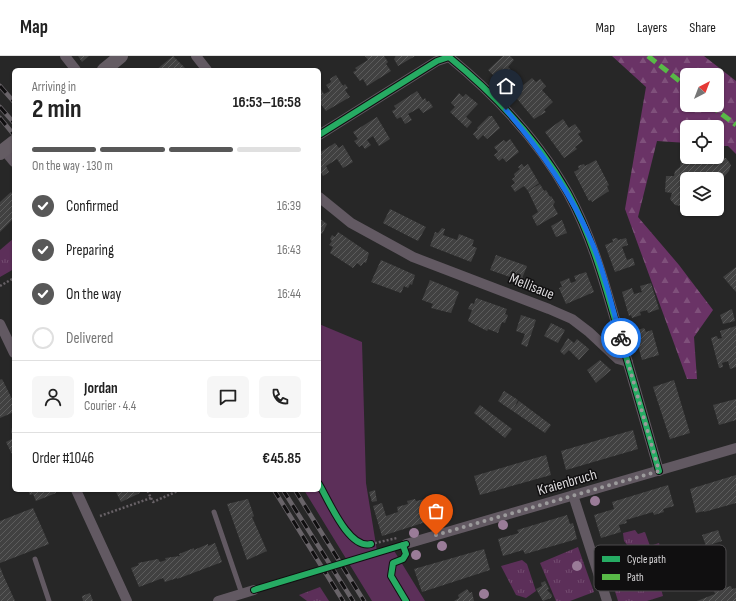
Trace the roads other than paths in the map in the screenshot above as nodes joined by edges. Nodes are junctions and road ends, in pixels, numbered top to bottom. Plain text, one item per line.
1 (65, 56) edge
2 (121, 56) edge
3 (196, 56) edge
4 (74, 68) edge
5 (106, 68) edge
6 (205, 68) edge
7 (321, 134) edge
8 (6, 149) edge
9 (12, 159) edge
10 (321, 198) edge
11 (0, 324) edge
12 (12, 349) edge
13 (628, 362) junction
14 (736, 448) edge
15 (659, 471) junction
16 (77, 492) edge
17 (573, 495) junction
18 (214, 512) dead end
19 (403, 541) road end
20 (35, 559) dead end
21 (594, 560) edge
22 (254, 590) dead end
23 (604, 591) edge
24 (242, 594) junction
25 (49, 601) edge
26 (127, 601) edge
27 (218, 601) edge
28 (607, 601) edge

1 - 4 street
2 - 5 main road
3 - 6 street
7 - 13 street
8 - 9 street
10 - 13 street, Mellisaue
11 - 12 street
13 - 15 street
14 - 15 street, Kraienbruch
15 - 17 street, Kraienbruch
16 - 26 street
17 - 19 street, Kraienbruch
17 - 21 street
18 - 24 lane
20 - 25 lane
22 - 24 street
23 - 28 street
24 - 27 street

